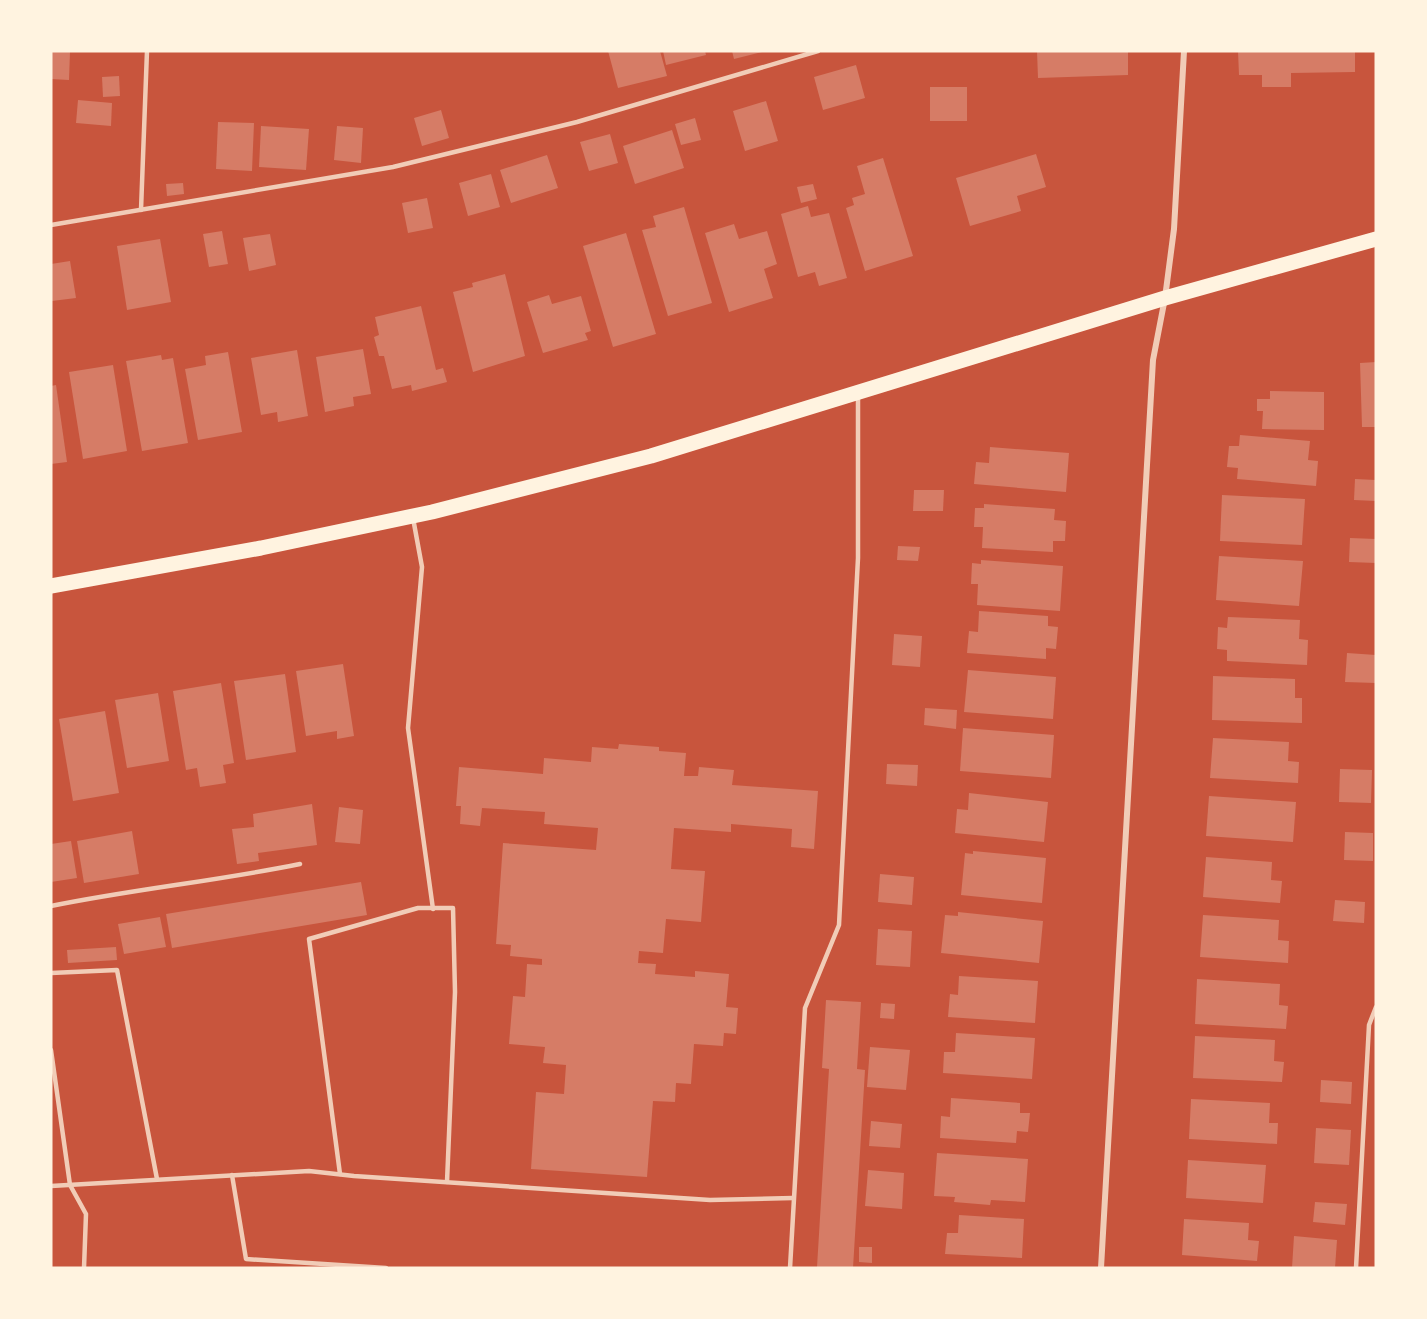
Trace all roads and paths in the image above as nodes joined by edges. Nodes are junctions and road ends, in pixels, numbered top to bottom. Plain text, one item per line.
1 (147, 51) edge
2 (818, 51) edge
3 (1184, 51) edge
4 (141, 210) junction
5 (51, 225) edge
6 (1376, 239) edge
7 (1165, 298) junction
8 (858, 393) junction
9 (413, 516) junction
10 (51, 586) edge
11 (300, 864) dead end
12 (51, 906) edge
13 (433, 909) junction
14 (51, 974) edge
15 (1376, 1007) edge
16 (51, 1050) edge
17 (340, 1174) junction
18 (232, 1175) junction
19 (157, 1179) junction
20 (447, 1182) junction
21 (70, 1185) junction
22 (51, 1186) edge
23 (793, 1198) junction
24 (84, 1268) edge
25 (386, 1268) edge
26 (790, 1268) edge
27 (1101, 1268) edge
28 (1356, 1268) edge

1 - 4 lane
2 - 4 lane
3 - 7 street
4 - 5 lane
6 - 7 main road
7 - 8 main road
7 - 27 street
8 - 9 main road
8 - 23 lane
9 - 10 main road
9 - 13 lane
11 - 12 lane
13 - 17 lane
13 - 20 lane
14 - 19 lane
15 - 28 lane
16 - 21 lane
17 - 18 lane
17 - 20 lane
18 - 19 lane
18 - 25 lane
19 - 21 lane
20 - 23 lane
21 - 22 lane
21 - 24 lane
23 - 26 lane

